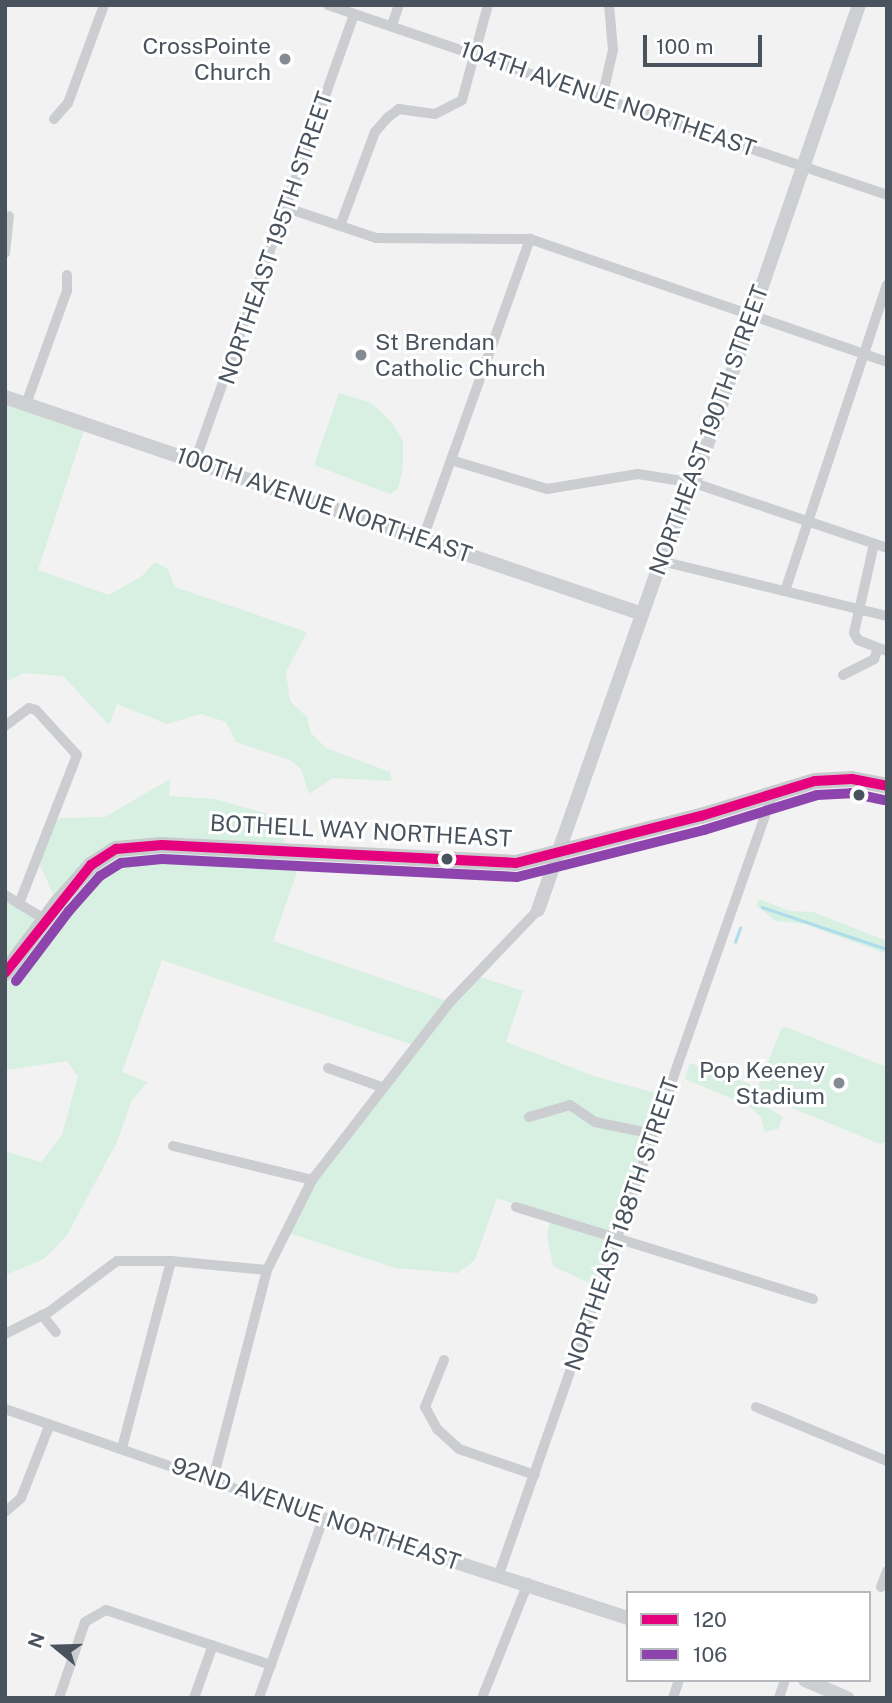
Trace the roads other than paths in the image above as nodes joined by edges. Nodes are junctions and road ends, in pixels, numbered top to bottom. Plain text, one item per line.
1 (104, 5) edge
2 (328, 5) edge
3 (399, 5) edge
4 (488, 5) edge
5 (609, 5) edge
6 (859, 5) edge
7 (354, 14) junction
8 (392, 25) junction
9 (471, 52) junction
10 (602, 98) junction
11 (54, 119) dead end
12 (804, 166) junction
13 (887, 195) edge
14 (287, 208) junction
15 (9, 216) dead end
16 (340, 226) junction
17 (530, 239) junction
18 (5, 253) edge
19 (67, 275) dead end
20 (887, 285) edge
21 (752, 316) junction
22 (863, 354) junction
23 (887, 362) edge
24 (5, 397) edge
25 (26, 404) junction
26 (451, 460) junction
27 (195, 461) junction
28 (694, 484) junction
29 (806, 521) junction
30 (423, 538) junction
31 (874, 544) junction
32 (887, 548) edge
33 (661, 561) junction
34 (786, 588) junction
35 (859, 609) junction
36 (642, 614) junction
37 (887, 616) edge
38 (882, 650) edge
39 (843, 675) dead end
40 (5, 726) edge
41 (887, 786) edge
42 (773, 793) junction
43 (558, 854) junction
44 (5, 895) edge
45 (19, 904) junction
46 (538, 910) joint
47 (44, 919) junction
48 (5, 973) edge
49 (328, 1068) dead end
50 (382, 1087) junction
51 (528, 1117) dead end
52 (653, 1134) junction
53 (173, 1146) dead end
54 (312, 1180) junction
55 (516, 1208) dead end
56 (616, 1240) junction
57 (171, 1261) junction
58 (267, 1270) junction
59 (813, 1299) dead end
60 (43, 1315) junction
61 (56, 1332) dead end
62 (5, 1334) edge
63 (444, 1360) dead end
64 (756, 1407) dead end
65 (5, 1409) edge
66 (50, 1424) junction
67 (122, 1448) junction
68 (887, 1461) edge
69 (534, 1475) junction
70 (213, 1479) junction
71 (5, 1512) edge
72 (323, 1519) junction
73 (887, 1571) edge
74 (499, 1574) junction
75 (528, 1583) junction
76 (881, 1587) dead end
77 (626, 1617) edge
78 (213, 1645) junction
79 (271, 1665) junction
80 (810, 1682) edge
81 (59, 1698) edge
82 (194, 1698) edge
83 (259, 1698) edge
84 (482, 1698) edge
85 (847, 1698) edge

1 - 11 street
2 - 7 street, 104TH AVENUE NORTHEAST
3 - 8 street
4 - 9 street
5 - 10 street
6 - 12 street, NORTHEAST 190TH STREET
7 - 8 street, 104TH AVENUE NORTHEAST
7 - 14 street, NORTHEAST 195TH STREET
8 - 9 street, 104TH AVENUE NORTHEAST
9 - 10 street, 104TH AVENUE NORTHEAST
9 - 16 street
10 - 12 street, 104TH AVENUE NORTHEAST
12 - 13 street, 104TH AVENUE NORTHEAST
12 - 21 street, NORTHEAST 190TH STREET
14 - 16 street
14 - 27 street, NORTHEAST 195TH STREET
15 - 18 street
16 - 17 street
17 - 21 street
17 - 26 street
19 - 25 street
20 - 22 street
21 - 22 street
21 - 28 street, NORTHEAST 190TH STREET
22 - 23 street
22 - 29 street
24 - 25 street, 100TH AVENUE NORTHEAST
25 - 27 street, 100TH AVENUE NORTHEAST
26 - 28 street
26 - 30 street
27 - 30 street, 100TH AVENUE NORTHEAST
28 - 29 street
28 - 33 street, NORTHEAST 190TH STREET
29 - 31 street
29 - 34 street
30 - 36 street, 100TH AVENUE NORTHEAST
31 - 32 street
31 - 35 street
33 - 34 street
33 - 36 street, NORTHEAST 190TH STREET
34 - 35 street
35 - 37 street
35 - 38 street
36 - 43 street, NORTHEAST 190TH STREET
38 - 39 street
40 - 45 street
41 - 42 main road, BOTHELL WAY NORTHEAST
42 - 43 main road, BOTHELL WAY NORTHEAST
42 - 52 street, NORTHEAST 188TH STREET
43 - 46 street, NORTHEAST 190TH STREET
43 - 47 main road, BOTHELL WAY NORTHEAST
44 - 45 street
45 - 47 street
46 - 50 street
47 - 48 main road, BOTHELL WAY NORTHEAST
49 - 50 street
50 - 54 street
51 - 52 street
52 - 56 street, NORTHEAST 188TH STREET
53 - 54 street
54 - 58 street
55 - 56 street
56 - 59 street
56 - 69 street, NORTHEAST 188TH STREET
57 - 58 street
57 - 60 street
57 - 67 street
58 - 70 street
60 - 61 street
60 - 62 street
63 - 69 street
64 - 68 street
65 - 66 street, 92ND AVENUE NORTHEAST
66 - 67 street, 92ND AVENUE NORTHEAST
66 - 71 street
67 - 70 street, 92ND AVENUE NORTHEAST
69 - 74 street, NORTHEAST 188TH STREET
70 - 72 street, 92ND AVENUE NORTHEAST
72 - 74 street, 92ND AVENUE NORTHEAST
72 - 79 street
73 - 76 street
74 - 75 street, 92ND AVENUE NORTHEAST
75 - 77 street, 92ND AVENUE NORTHEAST
75 - 84 street
78 - 79 street
78 - 81 street
78 - 82 street
79 - 83 street
80 - 85 street

